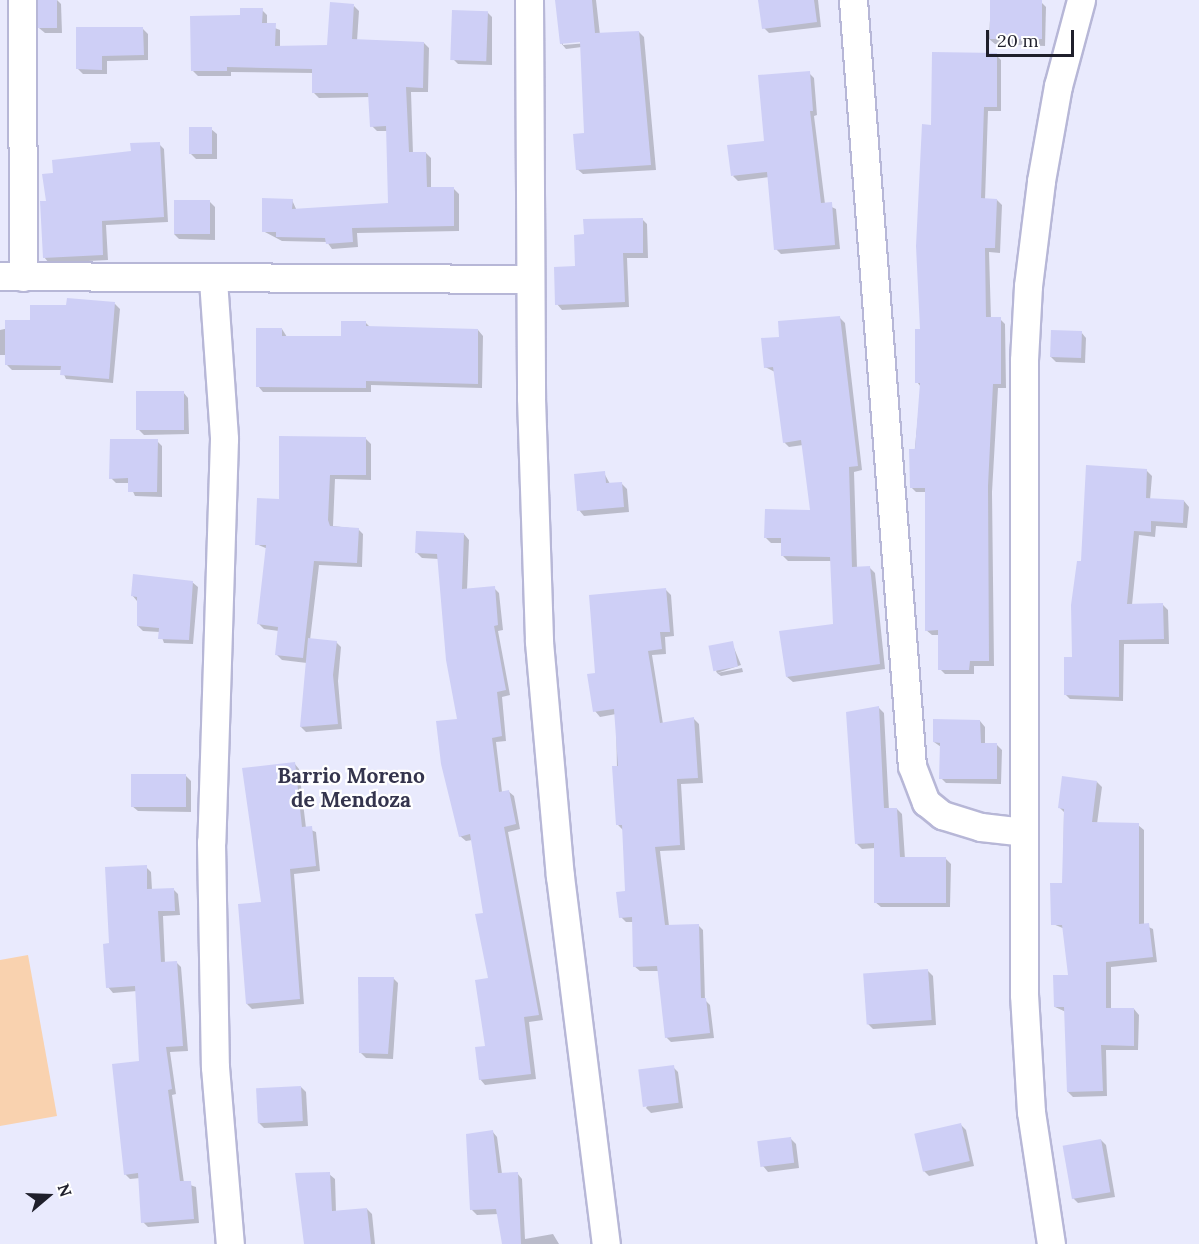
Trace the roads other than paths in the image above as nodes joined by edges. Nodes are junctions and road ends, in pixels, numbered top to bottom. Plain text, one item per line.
1 (22, 0) edge
2 (529, 0) edge
3 (853, 0) edge
4 (1081, 0) edge
5 (12, 276) edge
6 (531, 279) junction
7 (213, 280) junction
8 (1024, 832) junction
9 (230, 1244) edge
10 (606, 1244) edge
11 (1051, 1244) edge

1 - 5 street
2 - 6 street
3 - 8 street
4 - 8 street
5 - 7 street
6 - 7 street
6 - 10 street
7 - 9 street
8 - 11 street

